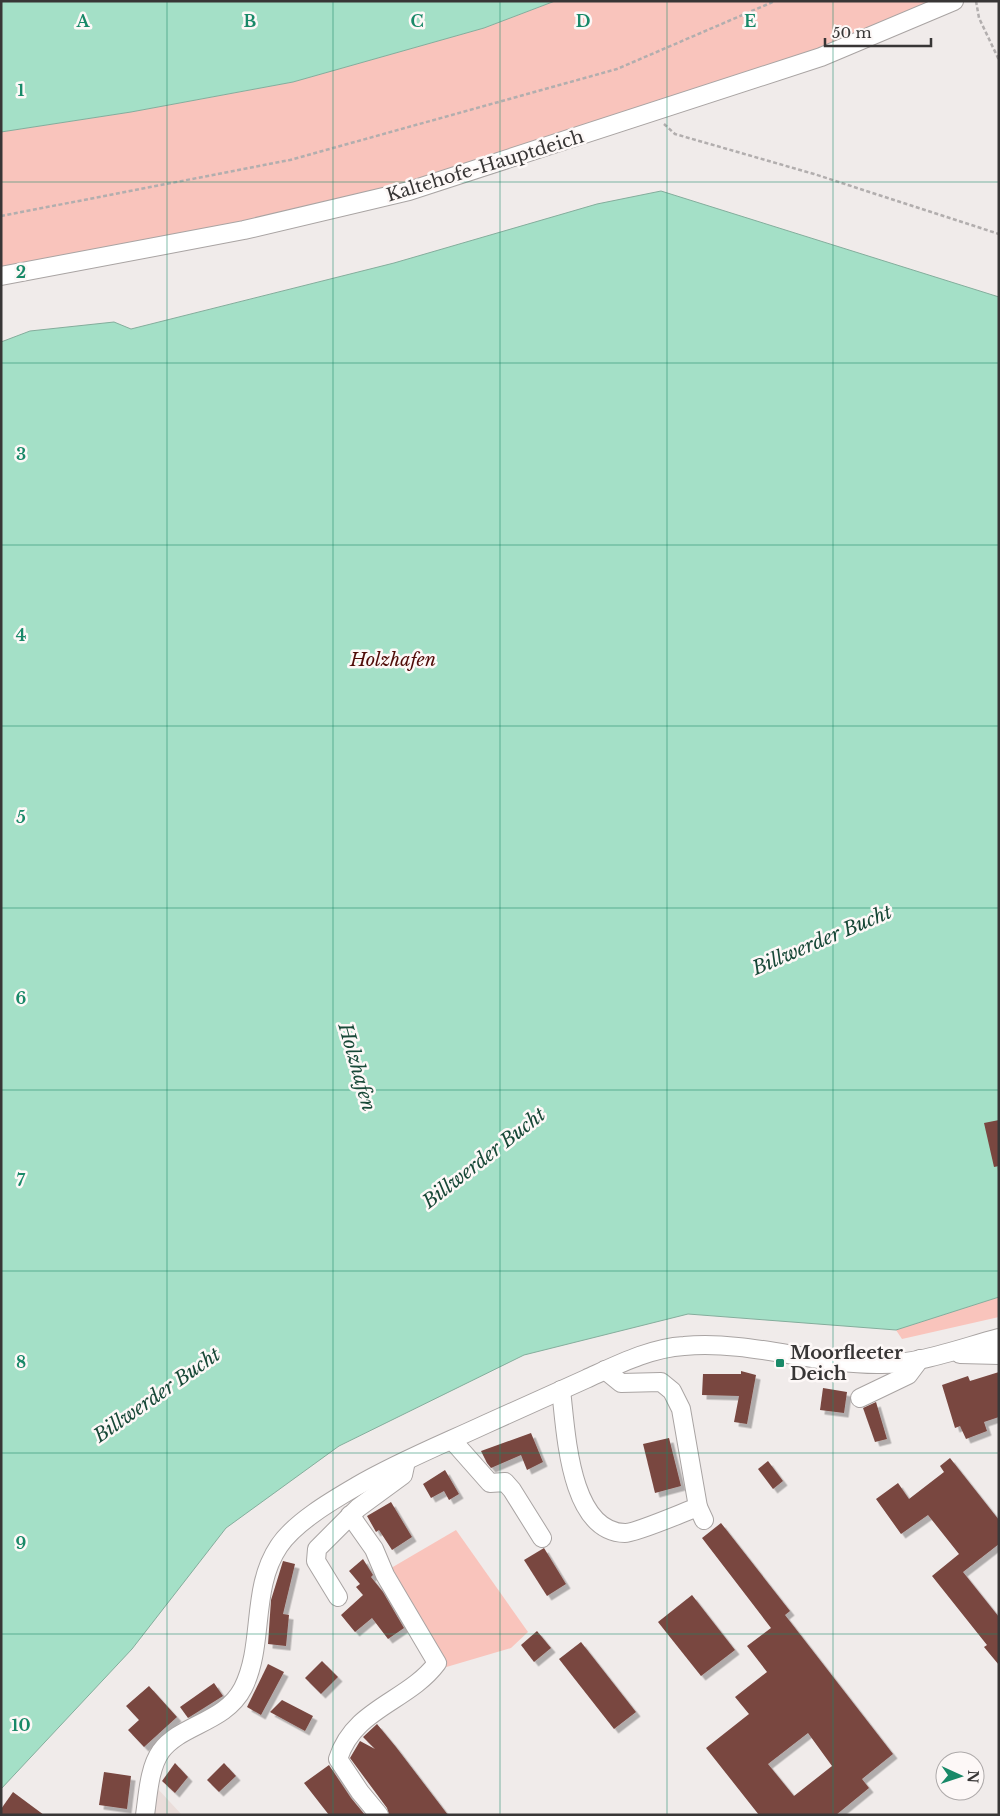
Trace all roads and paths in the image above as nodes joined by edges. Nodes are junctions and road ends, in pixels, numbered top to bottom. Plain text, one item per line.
1 (775, 1) edge
2 (954, 1) edge
3 (976, 1) edge
4 (999, 60) edge
5 (658, 111) junction
6 (1, 216) edge
7 (999, 234) edge
8 (1, 276) edge
9 (999, 1338) edge
10 (951, 1351) junction
11 (999, 1355) edge
12 (920, 1358) junction
13 (605, 1370) junction
14 (561, 1390) junction
15 (860, 1398) dead end
16 (452, 1440) junction
17 (406, 1461) junction
18 (350, 1515) junction
19 (542, 1538) dead end
20 (338, 1597) dead end
21 (145, 1815) edge
22 (379, 1815) edge

1 - 6 path
2 - 5 street, Kaltehofe-Hauptdeich
3 - 4 path
5 - 7 path
5 - 8 street, Kaltehofe-Hauptdeich
9 - 10 street
10 - 11 street
10 - 12 street
12 - 13 street
12 - 15 street
13 - 14 street
13 - 14 street
14 - 16 street
16 - 17 street
16 - 19 street
17 - 18 street
17 - 21 street
18 - 20 street
18 - 22 street

